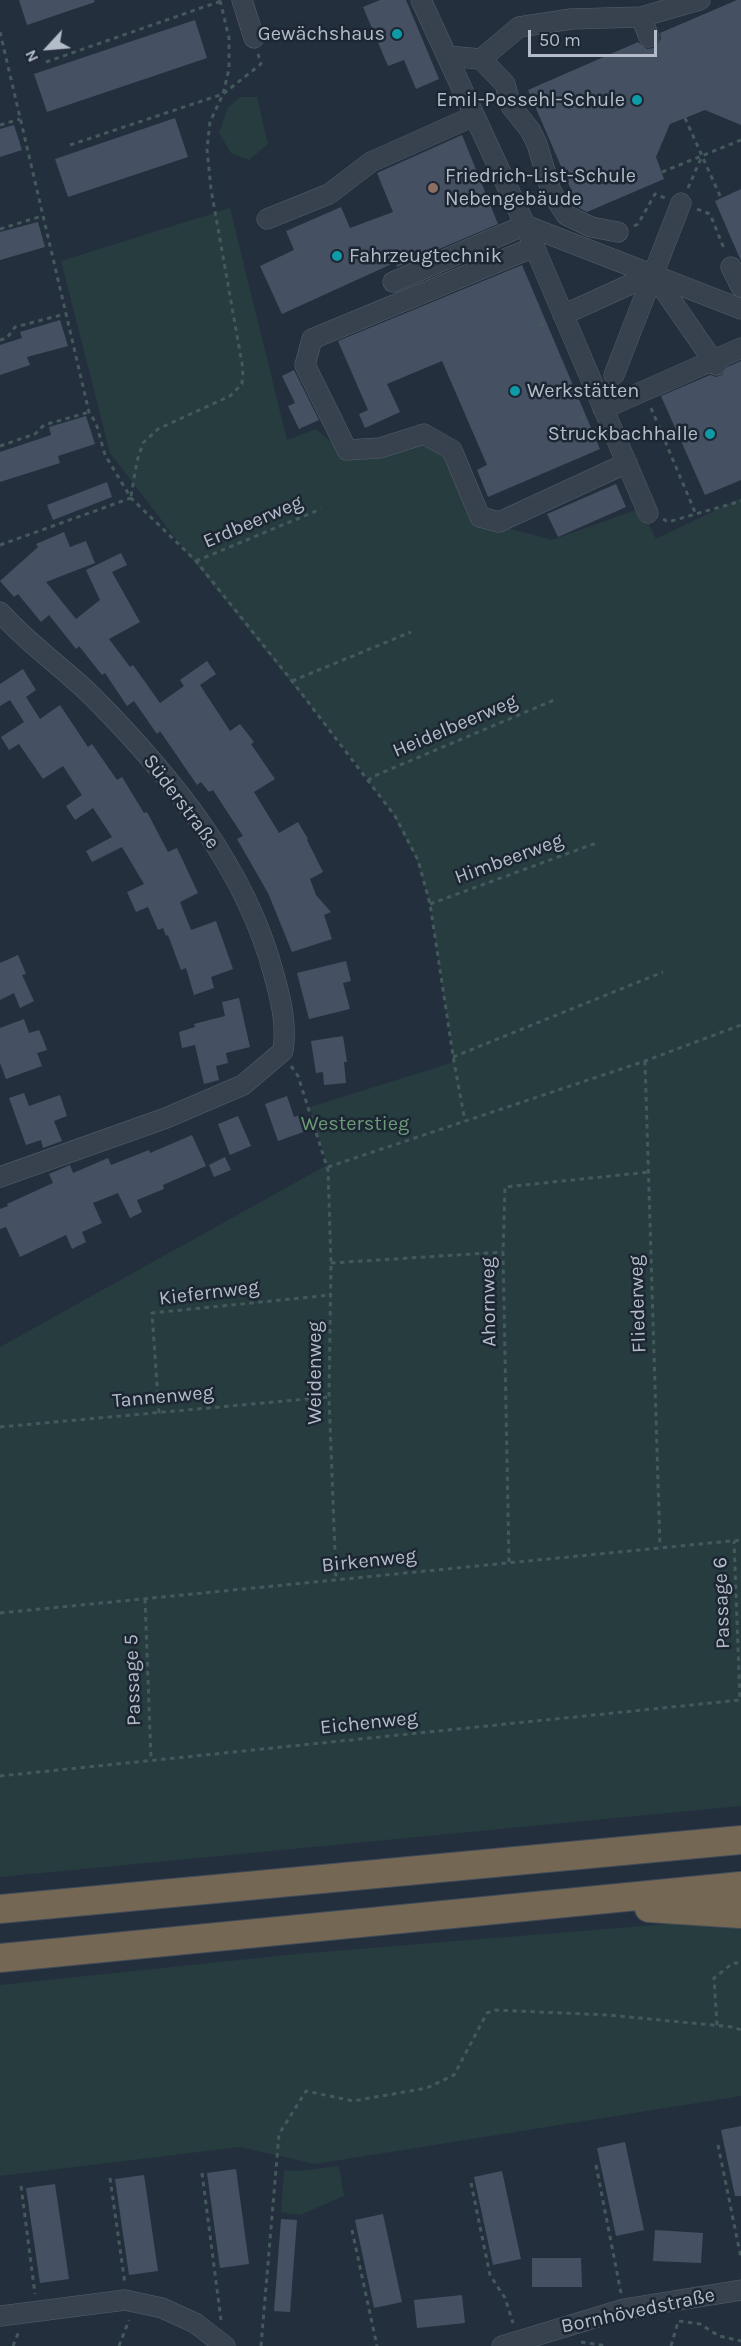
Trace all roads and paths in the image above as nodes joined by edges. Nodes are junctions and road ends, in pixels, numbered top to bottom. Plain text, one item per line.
1 (242, 0) edge
2 (421, 0) edge
3 (700, 0) edge
4 (221, 1) edge
5 (641, 17) junction
6 (0, 32) edge
7 (254, 38) joint
8 (649, 38) dead end
9 (447, 56) junction
10 (481, 59) junction
11 (46, 62) dead end
12 (223, 94) junction
13 (474, 116) junction
14 (686, 118) dead end
15 (20, 119) junction
16 (0, 125) edge
17 (741, 140) edge
18 (70, 145) dead end
19 (702, 156) junction
20 (662, 172) dead end
21 (721, 198) dead end
22 (681, 203) junction
23 (42, 216) junction
24 (267, 219) dead end
25 (638, 224) dead end
26 (525, 225) junction
27 (0, 229) edge
28 (618, 232) dead end
29 (722, 245) dead end
30 (534, 247) junction
31 (731, 267) dead end
32 (653, 274) junction
33 (393, 282) dead end
34 (741, 287) edge
35 (741, 309) edge
36 (66, 314) junction
37 (563, 315) junction
38 (0, 340) edge
39 (741, 348) edge
40 (715, 363) junction
41 (614, 375) dead end
42 (644, 392) junction
43 (603, 409) junction
44 (89, 412) junction
45 (0, 446) edge
46 (627, 463) junction
47 (131, 498) junction
48 (741, 501) edge
49 (321, 509) dead end
50 (695, 512) junction
51 (648, 513) joint
52 (0, 545) edge
53 (196, 561) junction
54 (4, 623) edge
55 (411, 632) dead end
56 (292, 681) junction
57 (554, 700) dead end
58 (368, 781) junction
59 (599, 842) dead end
60 (430, 904) junction
61 (663, 972) dead end
62 (741, 1025) edge
63 (284, 1045) junction
64 (453, 1057) junction
65 (645, 1061) junction
66 (465, 1121) junction
67 (328, 1167) junction
68 (649, 1172) junction
69 (0, 1177) edge
70 (503, 1252) junction
71 (331, 1263) junction
72 (331, 1295) junction
73 (329, 1397) junction
74 (159, 1413) junction
75 (0, 1427) edge
76 (741, 1540) edge
77 (734, 1541) junction
78 (660, 1547) junction
79 (509, 1562) junction
80 (336, 1579) junction
81 (145, 1599) junction
82 (0, 1612) edge
83 (740, 1700) edge
84 (151, 1760) junction
85 (0, 1776) edge
86 (741, 1840) edge
87 (741, 1886) edge
88 (569, 1901) junction
89 (0, 1910) edge
90 (741, 1914) edge
91 (0, 1958) edge
92 (741, 1963) edge
93 (717, 2025) junction
94 (741, 2030) edge
95 (718, 2145) dead end
96 (596, 2165) dead end
97 (202, 2173) dead end
98 (110, 2178) dead end
99 (471, 2182) dead end
100 (21, 2186) dead end
101 (352, 2230) dead end
102 (741, 2258) edge
103 (741, 2289) edge
104 (685, 2298) junction
105 (131, 2302) junction
106 (624, 2309) junction
107 (37, 2310) junction
108 (0, 2316) edge
109 (679, 2321) junction
110 (741, 2341) edge
111 (581, 2342) dead end
112 (510, 2343) edge
113 (119, 2346) edge
114 (224, 2346) edge
115 (261, 2346) edge
116 (377, 2346) edge
117 (607, 2346) edge
118 (672, 2346) edge

1 - 7 street
2 - 9 street
3 - 5 street
4 - 11 path
4 - 12 path
5 - 8 street
5 - 10 street
6 - 15 path
7 - 12 path
9 - 10 street
9 - 13 street
10 - 28 street
12 - 18 path
12 - 47 path
13 - 24 street
13 - 26 street
14 - 19 path
15 - 16 path
15 - 23 path
17 - 19 path
19 - 20 path
19 - 21 path
19 - 22 path
22 - 25 path
22 - 29 path
22 - 32 street
23 - 27 path
23 - 36 path
26 - 30 street
26 - 32 street
26 - 33 street
30 - 37 street
30 - 46 street
31 - 34 street
32 - 35 street
32 - 37 street
32 - 40 street
32 - 41 street
36 - 38 path
36 - 44 path
37 - 43 street
39 - 40 street
40 - 42 street
42 - 43 street
42 - 50 path
43 - 46 street
44 - 45 path
44 - 47 path
46 - 51 street
47 - 52 path
47 - 53 path
48 - 50 path
49 - 53 path, Erdbeerweg
50 - 51 path
53 - 56 path
54 - 63 street, Süderstraße
55 - 56 path
56 - 58 path
57 - 58 path, Heidelbeerweg
58 - 60 path
59 - 60 path, Himbeerweg
60 - 64 path
61 - 64 path
62 - 65 path
63 - 67 path, Weidenweg
63 - 69 street
64 - 66 path
65 - 66 path
65 - 68 path, Fliederweg
66 - 67 path
67 - 71 path, Weidenweg
68 - 70 path, Ahornweg
68 - 78 path, Fliederweg
70 - 71 path
70 - 79 path, Ahornweg
71 - 72 path, Weidenweg
72 - 73 path, Weidenweg
72 - 74 path, Kiefernweg
73 - 74 path, Tannenweg
73 - 80 path, Weidenweg
74 - 75 path, Tannenweg
76 - 77 path, Birkenweg
77 - 78 path, Birkenweg
77 - 83 path, Passage 6
78 - 79 path, Birkenweg
79 - 80 path, Birkenweg
80 - 81 path, Birkenweg
81 - 82 path, Birkenweg
81 - 84 path, Passage 5
83 - 84 path, Eichenweg
84 - 85 path, Eichenweg
86 - 89 highway
87 - 88 highway
88 - 90 highway
88 - 91 highway
92 - 93 path
93 - 94 path
93 - 115 path
95 - 102 path
96 - 106 path
97 - 114 path
98 - 105 path
99 - 112 path
100 - 107 path
101 - 116 path
103 - 104 street, Bornhövedstraße
104 - 106 street, Bornhövedstraße
104 - 109 path
105 - 107 street
105 - 113 path
105 - 114 street
106 - 112 street, Bornhövedstraße
107 - 108 street
109 - 110 path
109 - 118 path
111 - 117 path

